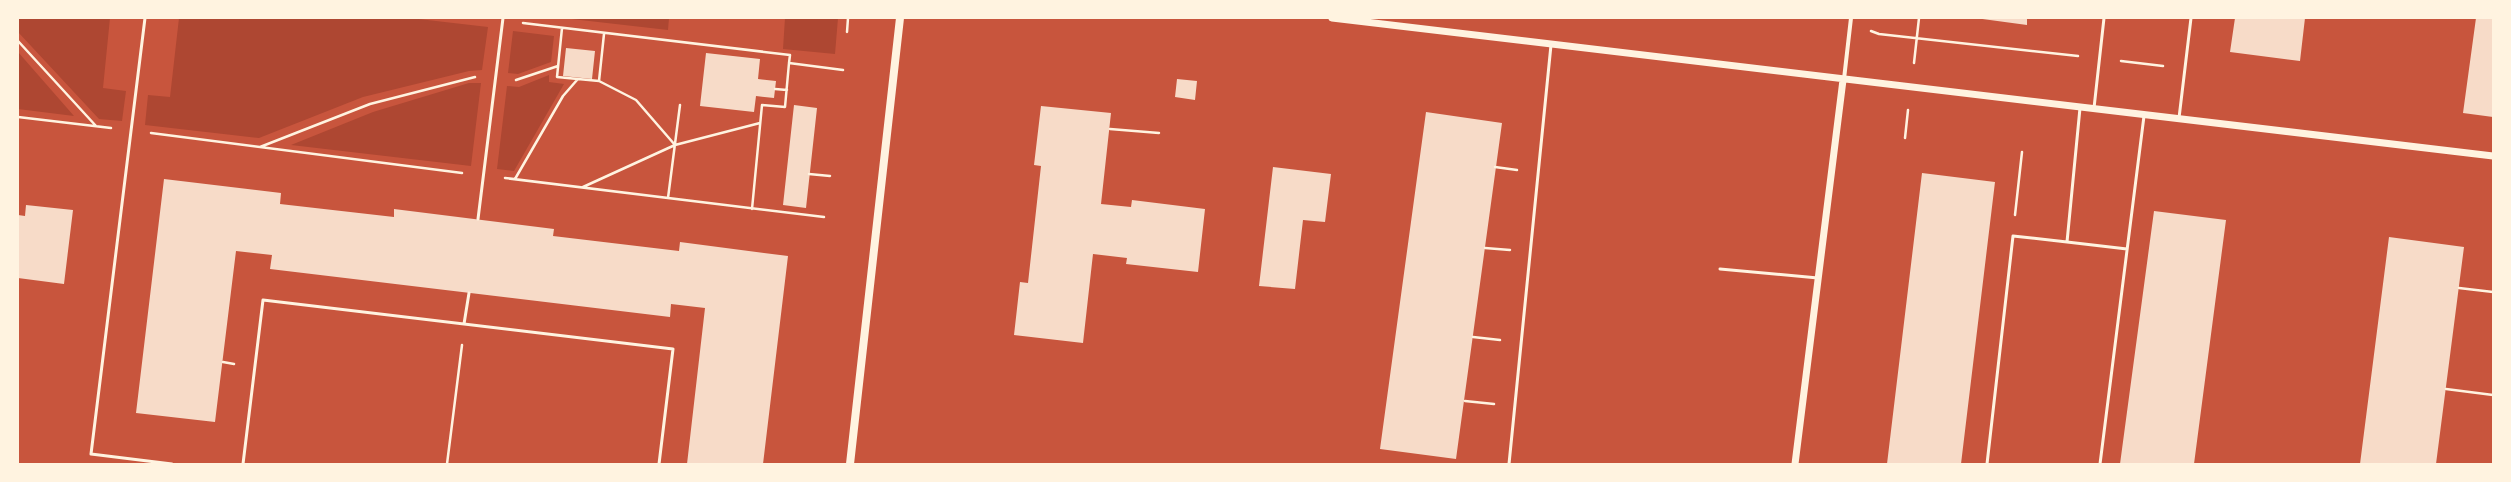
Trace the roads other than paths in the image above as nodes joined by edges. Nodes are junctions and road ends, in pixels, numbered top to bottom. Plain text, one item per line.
1 (145, 18) edge
2 (900, 18) edge
3 (1332, 18) edge
4 (2104, 18) edge
5 (2191, 18) edge
6 (503, 19) edge
7 (1851, 20) edge
8 (1550, 45) junction
9 (1844, 80) junction
10 (2080, 108) junction
11 (2094, 110) junction
12 (2144, 116) junction
13 (2179, 120) junction
14 (2493, 156) edge
15 (478, 219) dead end
16 (2067, 242) junction
17 (2127, 249) junction
18 (1720, 269) dead end
19 (1818, 278) junction
20 (468, 293) dead end
21 (464, 324) junction
22 (172, 464) edge
23 (243, 464) edge
24 (659, 464) edge
25 (850, 464) edge
26 (1509, 464) edge
27 (1795, 464) edge
28 (1987, 464) edge
29 (2100, 464) edge

1 - 22 lane
2 - 25 main road
3 - 8 street
4 - 11 lane
5 - 13 lane
6 - 15 lane
7 - 9 street
8 - 9 street
8 - 26 lane
9 - 10 street
9 - 19 street
10 - 11 street
10 - 16 lane
11 - 12 street
12 - 13 street
12 - 17 lane
13 - 14 street
16 - 17 lane
16 - 28 lane
17 - 29 lane
18 - 19 lane
19 - 27 street
20 - 21 lane
21 - 23 lane
21 - 24 lane

